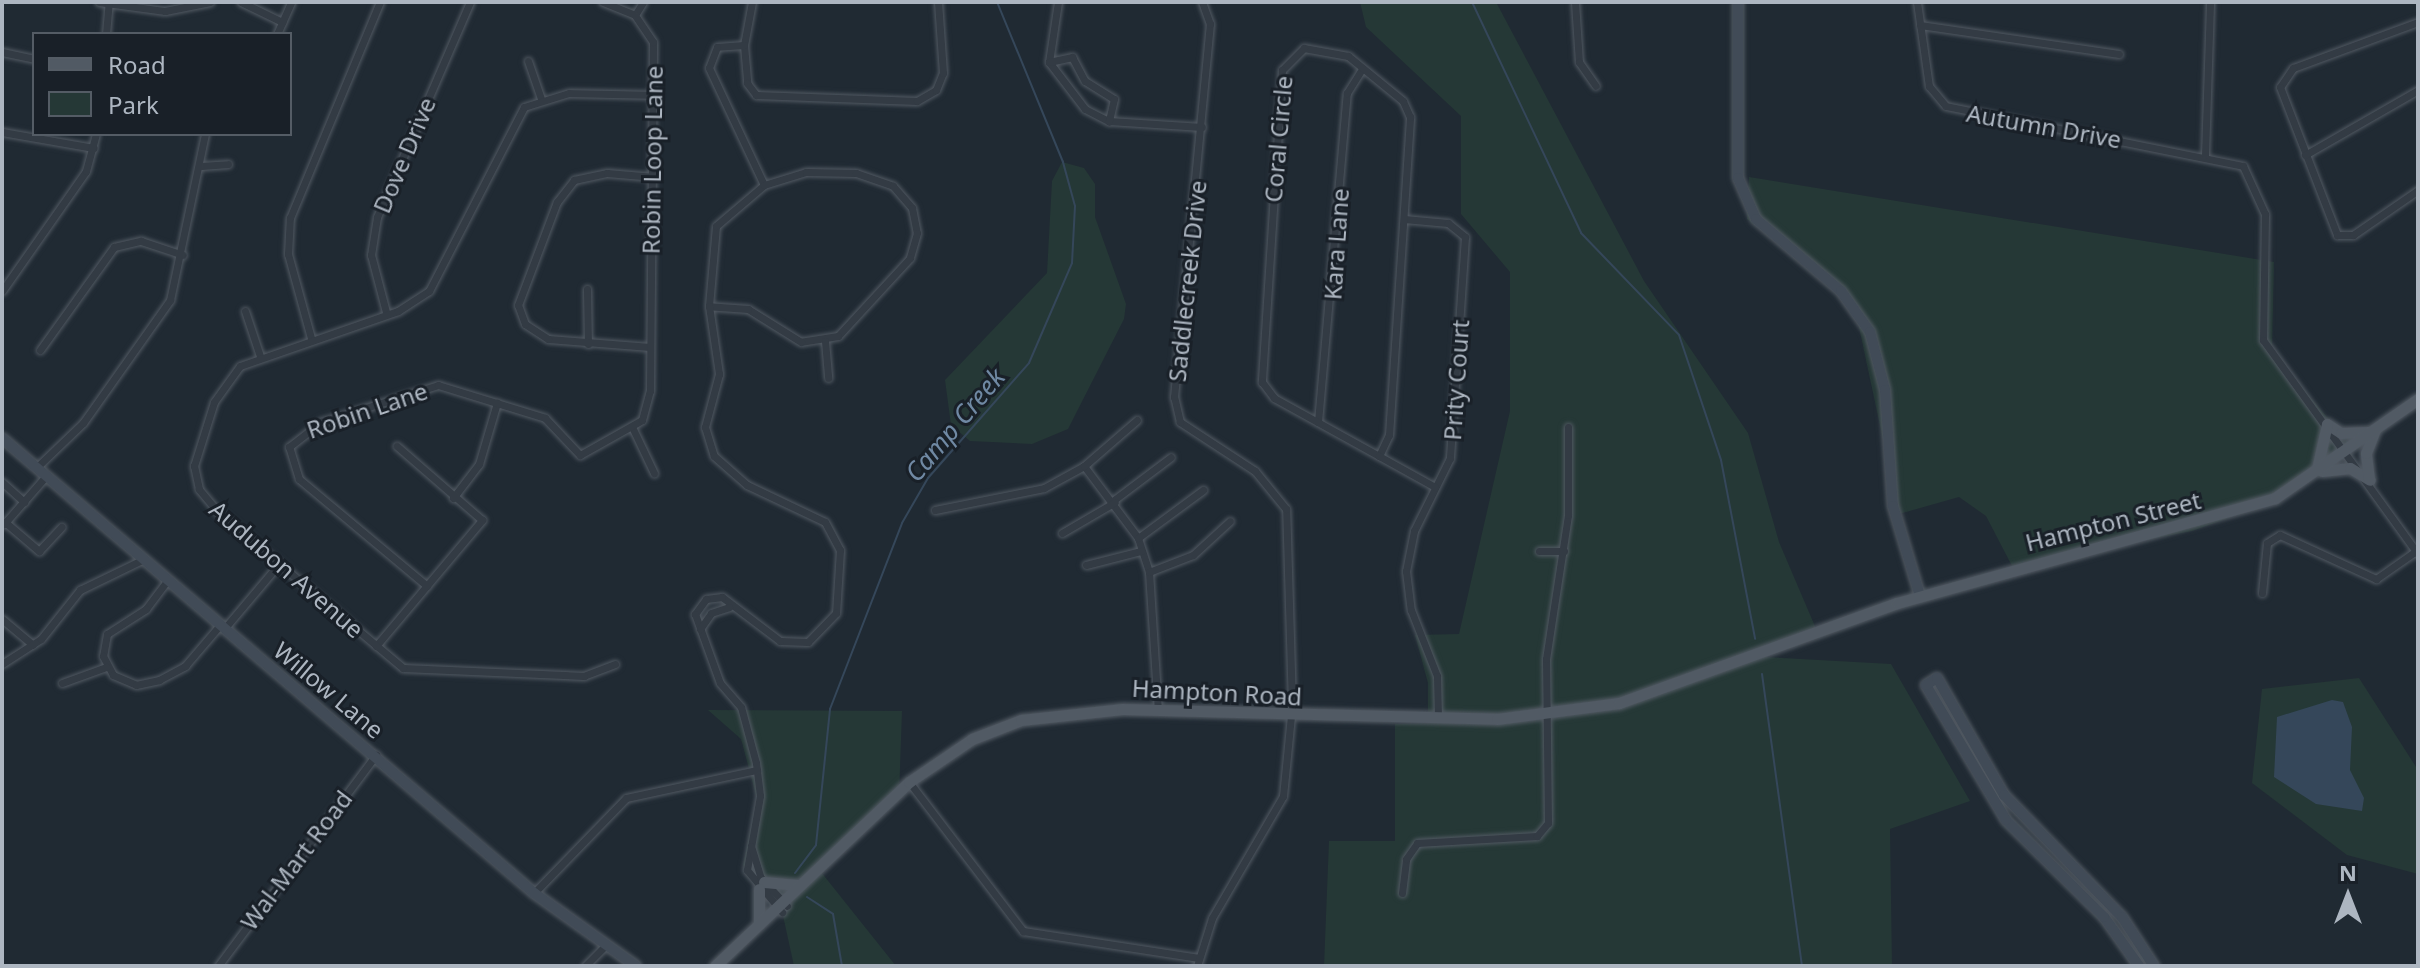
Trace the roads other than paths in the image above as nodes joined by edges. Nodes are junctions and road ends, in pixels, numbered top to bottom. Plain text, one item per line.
1 (99, 2) edge
2 (210, 2) edge
3 (241, 2) edge
4 (291, 2) edge
5 (380, 2) edge
6 (470, 2) edge
7 (602, 2) edge
8 (643, 2) edge
9 (752, 2) edge
10 (938, 2) edge
11 (1058, 2) edge
12 (1202, 2) edge
13 (1575, 2) edge
14 (1738, 2) edge
15 (1917, 2) edge
16 (2210, 2) edge
17 (109, 3) edge
18 (635, 15) junction
19 (282, 22) junction
20 (2418, 22) edge
21 (1920, 25) junction
22 (106, 32) edge
23 (278, 32) edge
24 (744, 45) junction
25 (2, 52) edge
26 (2119, 54) dead end
27 (32, 59) edge
28 (528, 61) dead end
29 (1049, 62) junction
30 (1362, 69) junction
31 (1596, 86) dead end
32 (2418, 90) edge
33 (655, 95) junction
34 (541, 98) junction
35 (1109, 121) junction
36 (1202, 127) junction
37 (2, 132) edge
38 (96, 136) edge
39 (205, 136) edge
40 (94, 148) junction
41 (2205, 155) junction
42 (2305, 155) junction
43 (228, 164) dead end
44 (201, 166) junction
45 (654, 177) junction
46 (764, 185) junction
47 (2418, 190) edge
48 (1404, 219) junction
49 (183, 255) junction
50 (587, 289) dead end
51 (2, 291) edge
52 (709, 306) junction
53 (245, 311) dead end
54 (386, 312) junction
55 (311, 338) junction
56 (825, 341) junction
57 (588, 344) junction
58 (650, 347) junction
59 (40, 350) dead end
60 (260, 356) junction
61 (828, 378) dead end
62 (2418, 399) edge
63 (497, 403) junction
64 (1137, 420) dead end
65 (1318, 422) junction
66 (2327, 424) junction
67 (1568, 427) dead end
68 (633, 429) junction
69 (2376, 430) junction
70 (2, 438) edge
71 (397, 446) dead end
72 (2348, 450) junction
73 (1379, 456) junction
74 (1171, 457) dead end
75 (1084, 466) junction
76 (36, 468) junction
77 (654, 473) dead end
78 (2315, 473) junction
79 (46, 476) junction
80 (2370, 480) junction
81 (2, 482) edge
82 (1435, 487) junction
83 (1203, 490) dead end
84 (453, 498) junction
85 (1114, 501) junction
86 (24, 502) junction
87 (935, 510) dead end
88 (1230, 521) dead end
89 (4, 524) edge
90 (61, 527) dead end
91 (1062, 533) dead end
92 (1138, 538) junction
93 (1141, 551) junction
94 (1539, 551) dead end
95 (1564, 551) junction
96 (2417, 552) edge
97 (142, 560) junction
98 (278, 565) junction
99 (1086, 565) dead end
100 (1149, 572) junction
101 (167, 581) junction
102 (427, 586) junction
103 (2262, 593) dead end
104 (1920, 596) junction
105 (729, 607) junction
106 (2, 619) edge
107 (222, 627) junction
108 (700, 629) junction
109 (1796, 642) joint
110 (33, 645) junction
111 (376, 646) junction
112 (2, 664) edge
113 (615, 664) dead end
114 (106, 667) junction
115 (62, 683) dead end
116 (1158, 711) junction
117 (1549, 715) junction
118 (1291, 718) junction
119 (1438, 718) junction
120 (376, 755) junction
121 (757, 770) junction
122 (909, 782) junction
123 (799, 885) junction
124 (762, 886) junction
125 (534, 893) junction
126 (1402, 893) dead end
127 (782, 907) junction
128 (759, 924) junction
129 (607, 944) junction
130 (1198, 962) edge
131 (717, 965) edge
132 (218, 966) edge
133 (585, 966) edge
134 (636, 966) edge
135 (2139, 966) edge
136 (2154, 966) edge

1 - 17 street
2 - 17 street
3 - 19 street
4 - 19 street
5 - 55 street
6 - 54 street, Dove Drive
7 - 18 street
8 - 18 street
9 - 24 street
10 - 24 street
11 - 29 street
12 - 36 street, Saddlecreek Drive
13 - 31 street
14 - 104 street
15 - 21 street, Autumn Drive
16 - 41 street
17 - 22 street
18 - 33 street, Robin Loop Lane
19 - 23 street
20 - 42 street
21 - 26 street
21 - 41 street, Autumn Drive
24 - 46 street
25 - 27 street
28 - 34 street
29 - 35 street
29 - 35 street
30 - 48 street, Coral Circle
30 - 65 street, Kara Lane
30 - 65 street, Coral Circle
32 - 42 street
33 - 34 street
33 - 45 street, Robin Loop Lane
34 - 54 street, Audubon Avenue
35 - 36 street
36 - 118 street, Saddlecreek Drive
37 - 40 street
38 - 40 street
39 - 44 street
40 - 51 street
41 - 66 street, Autumn Drive
42 - 47 street
43 - 44 street
44 - 49 street
45 - 57 street
45 - 58 street, Robin Loop Lane
46 - 52 street
46 - 56 street
48 - 73 street, Coral Circle
48 - 82 street, Prity Court
49 - 59 street
49 - 76 street
50 - 57 street
52 - 56 street
52 - 105 street
53 - 60 street
54 - 55 street, Audubon Avenue
55 - 60 street, Audubon Avenue
56 - 61 street
57 - 58 street
58 - 68 street
60 - 98 street, Audubon Avenue
62 - 69 main road, Hampton Street
63 - 68 street, Robin Lane
63 - 84 street
63 - 102 street, Robin Lane
64 - 75 street
65 - 73 street, Coral Circle
66 - 69 main road
66 - 72 street, Autumn Drive
66 - 78 main road
67 - 95 street
68 - 77 street
69 - 72 main road, Hampton Street
69 - 80 main road
70 - 76 street, Willow Lane
71 - 84 street
72 - 78 main road, Hampton Street
72 - 80 street, Autumn Drive
73 - 82 street, Coral Circle
74 - 85 street
75 - 85 street
75 - 87 street
76 - 79 street, Willow Lane
78 - 80 main road
78 - 104 main road, Hampton Street
79 - 86 street
79 - 97 street, Willow Lane
80 - 96 street, Autumn Drive
81 - 86 street
82 - 119 street, Prity Court
83 - 92 street
84 - 102 street
85 - 91 street
85 - 92 street
86 - 89 street
88 - 100 street
89 - 90 street
92 - 93 street
93 - 99 street
93 - 100 street
94 - 95 street
95 - 117 street
96 - 103 street
97 - 101 street, Willow Lane
97 - 110 street
98 - 107 street
98 - 111 street, Audubon Avenue
100 - 116 street
101 - 107 street, Willow Lane
101 - 114 street
102 - 111 street
104 - 109 main road, Hampton Street
105 - 108 street
105 - 108 street
106 - 110 street
107 - 114 street
107 - 120 street, Willow Lane
108 - 121 street
109 - 117 main road, Hampton Road
110 - 112 street
111 - 113 street, Audubon Avenue
114 - 115 street
116 - 118 main road, Hampton Road
116 - 122 main road, Hampton Road
117 - 119 main road, Hampton Road
117 - 126 street
118 - 119 main road, Hampton Road
118 - 130 street, Saddlecreek Drive
120 - 125 street, Willow Lane
120 - 132 street, Wal-Mart Road
121 - 124 street
121 - 125 street
122 - 123 main road, Hampton Road
122 - 130 street
123 - 124 main road
123 - 127 main road, Hampton Road
124 - 127 street
124 - 128 main road
125 - 129 street, Willow Lane
127 - 128 main road, Hampton Road
128 - 131 main road, Hampton Road
129 - 133 street
129 - 134 street, Willow Lane
135 - 136 street

